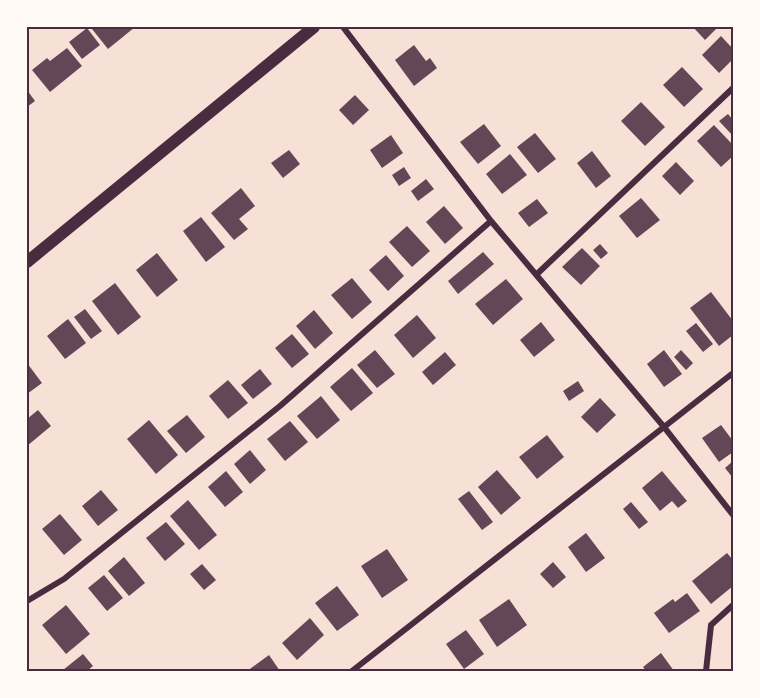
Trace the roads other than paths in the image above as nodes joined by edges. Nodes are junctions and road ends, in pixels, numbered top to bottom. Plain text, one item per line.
1 (314, 27) edge
2 (343, 27) edge
3 (733, 88) edge
4 (491, 221) junction
5 (27, 262) edge
6 (537, 274) junction
7 (733, 373) edge
8 (664, 427) junction
9 (733, 515) edge
10 (27, 601) edge
11 (733, 605) edge
12 (352, 671) edge
13 (706, 671) edge

1 - 5 main road
2 - 4 street
3 - 6 street
4 - 6 street
4 - 10 street
6 - 8 street
7 - 8 street
8 - 9 street
8 - 12 street
11 - 13 street

